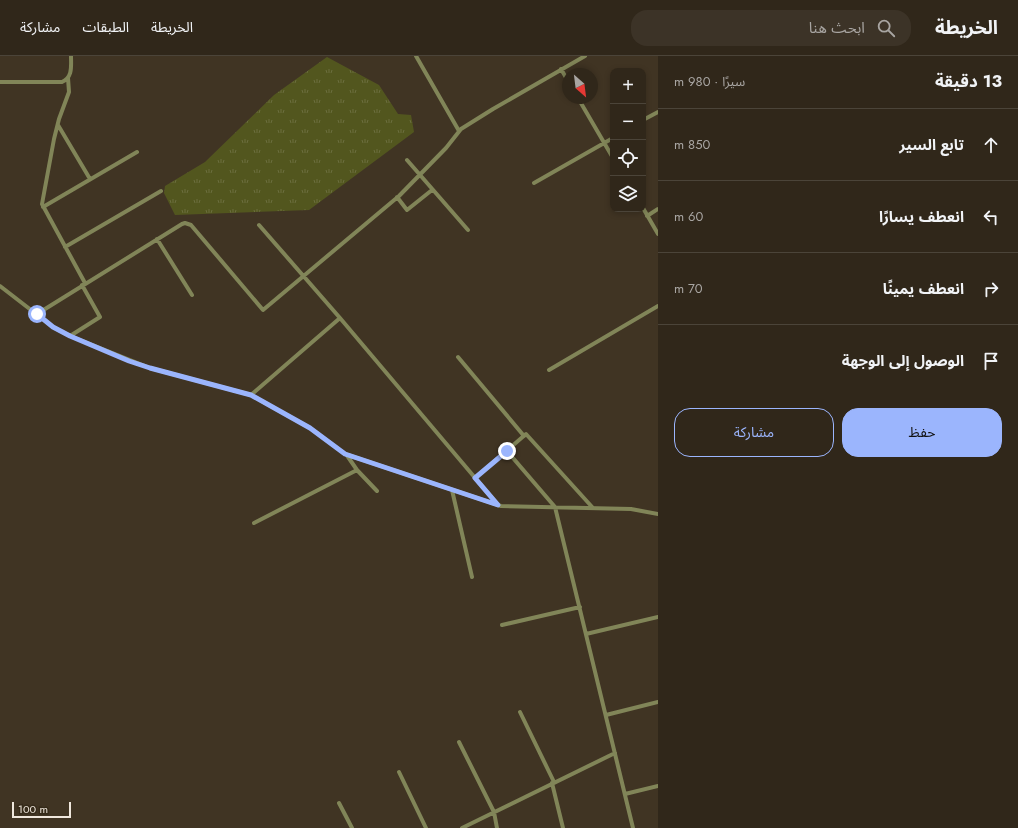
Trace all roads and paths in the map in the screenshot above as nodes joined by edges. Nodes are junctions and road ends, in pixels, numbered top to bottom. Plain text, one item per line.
1 (71, 56) edge
2 (416, 56) edge
3 (585, 56) edge
4 (565, 68) edge
5 (562, 70) edge
6 (68, 78) junction
7 (0, 82) edge
8 (581, 104) edge
9 (658, 112) edge
10 (646, 118) edge
11 (58, 125) junction
12 (459, 131) junction
13 (610, 140) edge
14 (604, 143) junction
15 (137, 152) dead end
16 (610, 153) edge
17 (407, 160) dead end
18 (420, 175) junction
19 (90, 179) junction
20 (534, 183) dead end
21 (432, 190) junction
22 (161, 191) dead end
23 (397, 197) junction
24 (43, 207) junction
25 (658, 209) edge
26 (645, 212) edge
27 (647, 216) junction
28 (259, 225) dead end
29 (468, 230) dead end
30 (658, 234) edge
31 (157, 239) junction
32 (65, 247) junction
33 (304, 276) junction
34 (83, 284) junction
35 (0, 286) edge
36 (192, 295) dead end
37 (658, 306) edge
38 (37, 314) junction
39 (340, 318) junction
40 (70, 336) junction
41 (458, 358) dead end
42 (549, 370) dead end
43 (251, 395) junction
44 (524, 436) junction
45 (507, 451) junction
46 (345, 454) junction
47 (356, 470) junction
48 (475, 478) junction
49 (452, 490) junction
50 (377, 491) dead end
51 (498, 505) junction
52 (555, 507) junction
53 (593, 508) junction
54 (658, 514) edge
55 (254, 523) dead end
56 (472, 577) dead end
57 (580, 607) junction
58 (658, 617) edge
59 (502, 625) dead end
60 (586, 634) junction
61 (658, 702) edge
62 (520, 712) dead end
63 (606, 714) junction
64 (459, 742) dead end
65 (615, 753) junction
66 (399, 772) dead end
67 (553, 783) junction
68 (658, 786) edge
69 (625, 794) junction
70 (339, 803) dead end
71 (494, 812) junction
72 (352, 828) edge
73 (426, 828) edge
74 (462, 828) edge
75 (497, 828) edge
76 (563, 828) edge
77 (633, 828) edge

1 - 6 street
2 - 12 street
3 - 4 street
5 - 12 street
6 - 7 street
6 - 11 street
8 - 14 street
9 - 10 street
11 - 19 street
11 - 24 street
12 - 18 street
13 - 14 street
14 - 16 street
14 - 20 street
15 - 19 street
17 - 18 street
18 - 21 street
18 - 23 street
19 - 24 street
21 - 23 street
21 - 29 street
22 - 32 street
23 - 33 street
24 - 32 street
25 - 27 street
26 - 27 street
27 - 30 street
28 - 33 street
31 - 33 street
31 - 34 street
31 - 36 street
32 - 34 street
33 - 39 street
34 - 38 street
34 - 40 street
35 - 38 street
37 - 42 street
38 - 40 street
39 - 43 street
39 - 48 street
40 - 43 street
41 - 44 street
43 - 46 street
44 - 45 street
44 - 53 street
45 - 48 street
45 - 52 street
46 - 47 street
46 - 49 street
47 - 50 street
47 - 55 street
48 - 51 street
49 - 51 street
49 - 56 street
51 - 52 street
52 - 53 street
52 - 57 street
53 - 54 street
57 - 59 street
57 - 60 street
58 - 60 street
60 - 63 street
61 - 63 street
62 - 67 street
63 - 65 street
64 - 71 street
65 - 67 street
65 - 69 street
66 - 73 street
67 - 71 street
67 - 76 street
68 - 69 street
69 - 77 street
70 - 72 street
71 - 74 street
71 - 75 street

